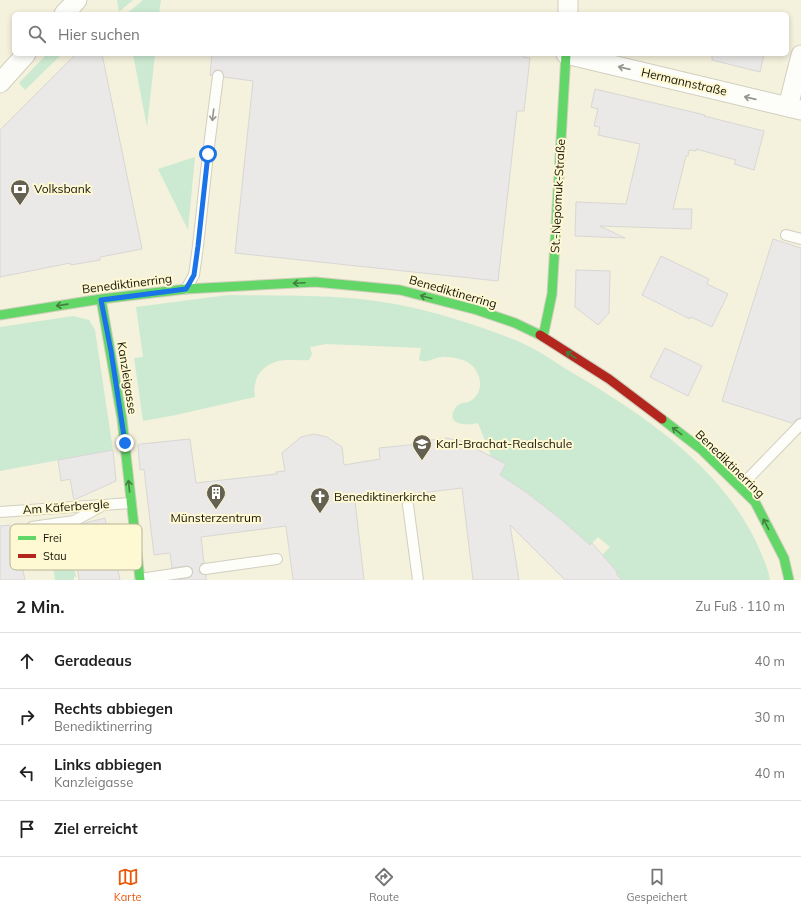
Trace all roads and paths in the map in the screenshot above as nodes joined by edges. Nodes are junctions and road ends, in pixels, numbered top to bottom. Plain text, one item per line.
1 (77, 0) edge
2 (568, 0) edge
3 (66, 12) edge
4 (568, 12) edge
5 (801, 55) edge
6 (24, 56) edge
7 (566, 56) edge
8 (574, 56) edge
9 (218, 76) dead end
10 (0, 83) edge
11 (794, 108) edge
12 (786, 235) dead end
13 (801, 239) edge
14 (186, 289) junction
15 (101, 300) junction
16 (0, 316) edge
17 (543, 337) junction
18 (801, 424) edge
19 (740, 488) junction
20 (131, 503) junction
21 (103, 505) junction
22 (408, 505) dead end
23 (0, 512) edge
24 (53, 524) edge
25 (133, 524) edge
26 (277, 558) dead end
27 (784, 558) junction
28 (205, 569) dead end
29 (139, 570) edge
30 (187, 572) dead end
31 (801, 575) edge
32 (140, 580) edge
33 (418, 580) edge
34 (789, 580) edge

1 - 3 street
2 - 4 street
5 - 11 street
6 - 10 street
7 - 17 main road, St.-Nepomuk-Straße
11 -> 8 street, Hermannstraße
9 -> 14 lane
12 - 13 lane
14 - 15 main road, Benediktinerring
17 -> 14 main road, Benediktinerring
15 -> 16 main road, Benediktinerring
20 -> 15 main road, Kanzleigasse
19 -> 17 main road, Benediktinerring
18 - 19 lane
27 -> 19 main road, Benediktinerring
20 - 21 lane, Am Käferbergle
20 - 25 main road, Kanzleigasse
21 - 23 lane, Am Käferbergle
21 - 24 lane
22 - 33 lane
26 - 28 lane
27 - 31 street
27 - 34 main road, Benediktinerring
29 - 32 main road, Kanzleigasse
30 - 32 lane

